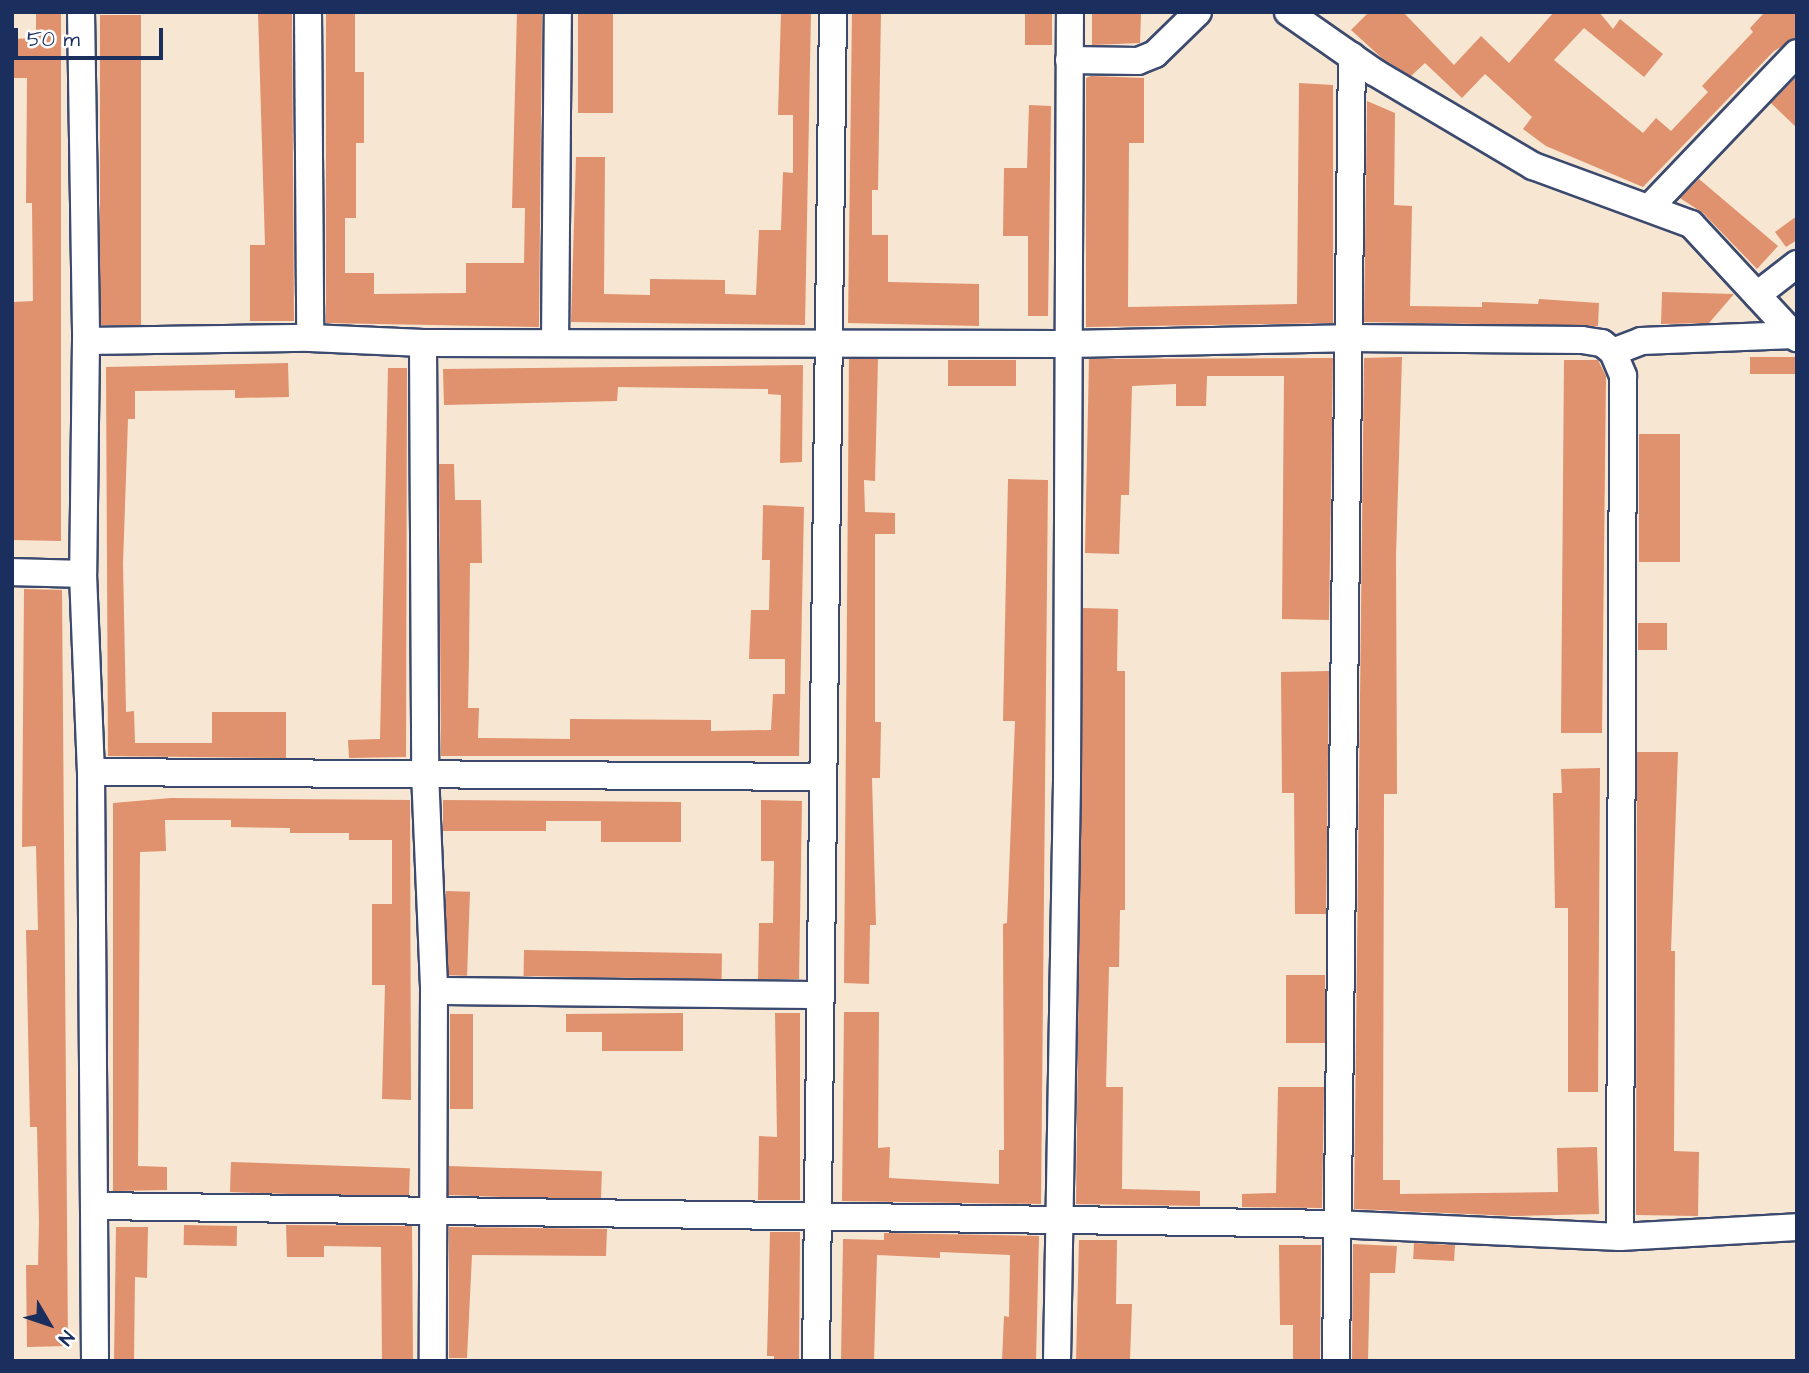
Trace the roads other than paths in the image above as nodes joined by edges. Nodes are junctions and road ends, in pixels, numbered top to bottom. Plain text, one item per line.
1 (81, 12) edge
2 (308, 12) edge
3 (558, 12) edge
4 (833, 12) edge
5 (1070, 12) edge
6 (1198, 12) edge
7 (1288, 12) edge
8 (1797, 53) edge
9 (1352, 57) junction
10 (1069, 60) junction
11 (1649, 208) junction
12 (1797, 264) edge
13 (1757, 295) junction
14 (1796, 337) edge
15 (310, 338) junction
16 (1346, 338) junction
17 (86, 341) junction
18 (555, 342) junction
19 (423, 343) junction
20 (829, 344) junction
21 (1066, 344) junction
22 (1613, 352) junction
23 (12, 572) edge
24 (83, 574) junction
25 (91, 772) junction
26 (425, 772) junction
27 (820, 777) junction
28 (434, 991) junction
29 (820, 995) junction
30 (95, 1206) junction
31 (431, 1213) junction
32 (821, 1217) junction
33 (1059, 1222) junction
34 (1339, 1224) junction
35 (1797, 1227) edge
36 (1620, 1237) junction
37 (95, 1361) edge
38 (433, 1361) edge
39 (816, 1361) edge
40 (1056, 1361) edge
41 (1336, 1361) edge

1 - 17 street
2 - 15 street
3 - 18 street
4 - 20 street
5 - 10 street
6 - 10 street
7 - 9 street
8 - 11 street
9 - 11 street
9 - 16 street
10 - 21 street
11 - 13 street
12 - 13 street
13 - 14 street
14 - 22 street
15 - 17 street
15 - 19 street
16 - 21 street
16 - 22 street
16 - 34 street
17 - 24 street
18 - 19 street
18 - 20 street
19 - 26 street
20 - 21 street
20 - 27 street
21 - 33 street
22 - 36 street
23 - 24 street
24 - 25 street
25 - 26 street
25 - 30 street
26 - 27 street
26 - 28 street
27 - 29 street
28 - 29 street
28 - 31 street
29 - 32 street
30 - 31 street
30 - 37 street
31 - 32 street
31 - 38 street
32 - 33 street
32 - 39 street
33 - 34 street
33 - 40 street
34 - 36 street
34 - 41 street
35 - 36 street

